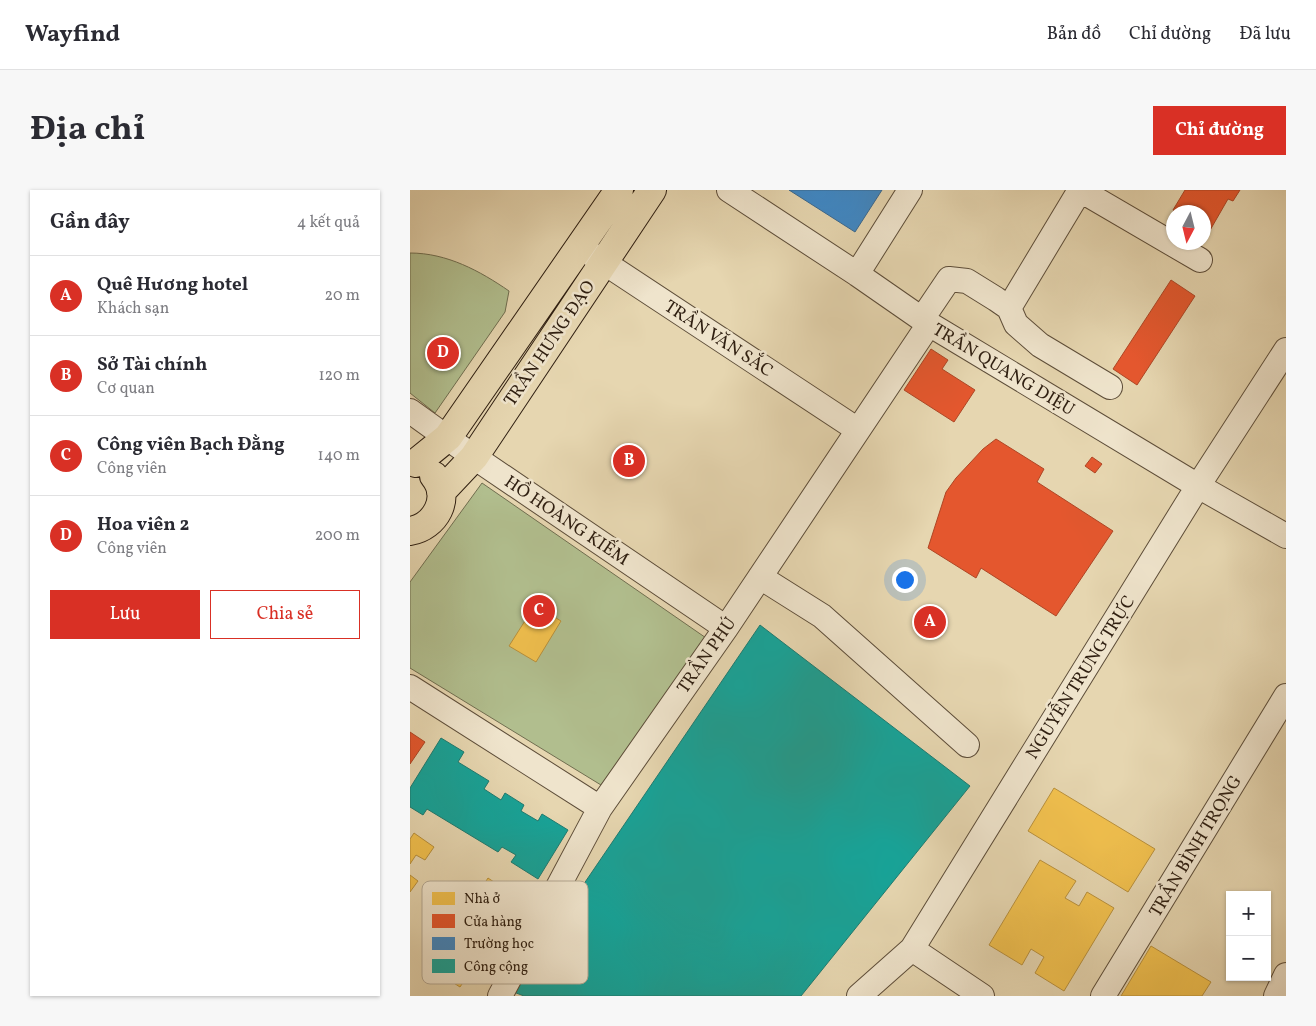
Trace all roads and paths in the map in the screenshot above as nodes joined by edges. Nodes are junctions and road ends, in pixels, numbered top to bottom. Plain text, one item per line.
1 (619, 190) edge
2 (652, 190) edge
3 (729, 190) edge
4 (910, 190) edge
5 (1080, 190) edge
6 (580, 246) junction
7 (1200, 260) dead end
8 (603, 262) junction
9 (857, 274) junction
10 (1009, 308) junction
11 (925, 322) junction
12 (1286, 350) edge
13 (1110, 387) dead end
14 (410, 410) edge
15 (858, 430) junction
16 (448, 438) junction
17 (474, 457) junction
18 (412, 460) edge
19 (1198, 486) junction
20 (441, 492) junction
21 (413, 534) edge
22 (1286, 536) edge
23 (760, 577) junction
24 (726, 628) junction
25 (410, 687) edge
26 (1286, 696) edge
27 (967, 745) dead end
28 (600, 808) junction
29 (561, 881) edge
30 (912, 949) junction
31 (1286, 975) edge
32 (506, 984) edge
33 (861, 995) edge
34 (500, 996) edge
35 (982, 996) edge
36 (1104, 996) edge
37 (1276, 996) edge

1 - 6 main road, TRẦN HƯNG ĐẠO
2 - 8 main road, TRẦN HƯNG ĐẠO
3 - 9 street, TRẦN QUANG DIỆU
4 - 9 street
5 - 7 street
5 - 10 street
6 - 8 street, TRẦN VĂN SẮC
6 - 16 main road, TRẦN HƯNG ĐẠO
8 - 15 street, TRẦN VĂN SẮC
8 - 17 main road, TRẦN HƯNG ĐẠO
9 - 11 street, TRẦN QUANG DIỆU
10 - 11 street, TRẦN PHÚ
10 - 13 street
11 - 15 street, TRẦN PHÚ
11 - 19 street, TRẦN QUANG DIỆU
12 - 19 street, NGUYỄN TRUNG TRỰC
14 - 16 street, HỒ HOÀNG KIẾM
15 - 23 street, TRẦN PHÚ
16 - 17 street, HỒ HOÀNG KIẾM
16 - 18 main road, TRẦN HƯNG ĐẠO
17 - 20 main road, TRẦN HƯNG ĐẠO
17 - 24 street, HỒ HOÀNG KIẾM
18 - 20 main road
19 - 22 street, TRẦN QUANG DIỆU
19 - 30 street, NGUYỄN TRUNG TRỰC
20 - 21 main road
23 - 24 street, TRẦN PHÚ
23 - 27 street
24 - 28 street, TRẦN PHÚ
25 - 28 street
26 - 36 street, TRẦN BÌNH TRỌNG
28 - 29 street, TRẦN PHÚ
30 - 33 street, NGUYỄN TRUNG TRỰC
30 - 35 street
31 - 37 street
32 - 34 street, TRẦN PHÚ

